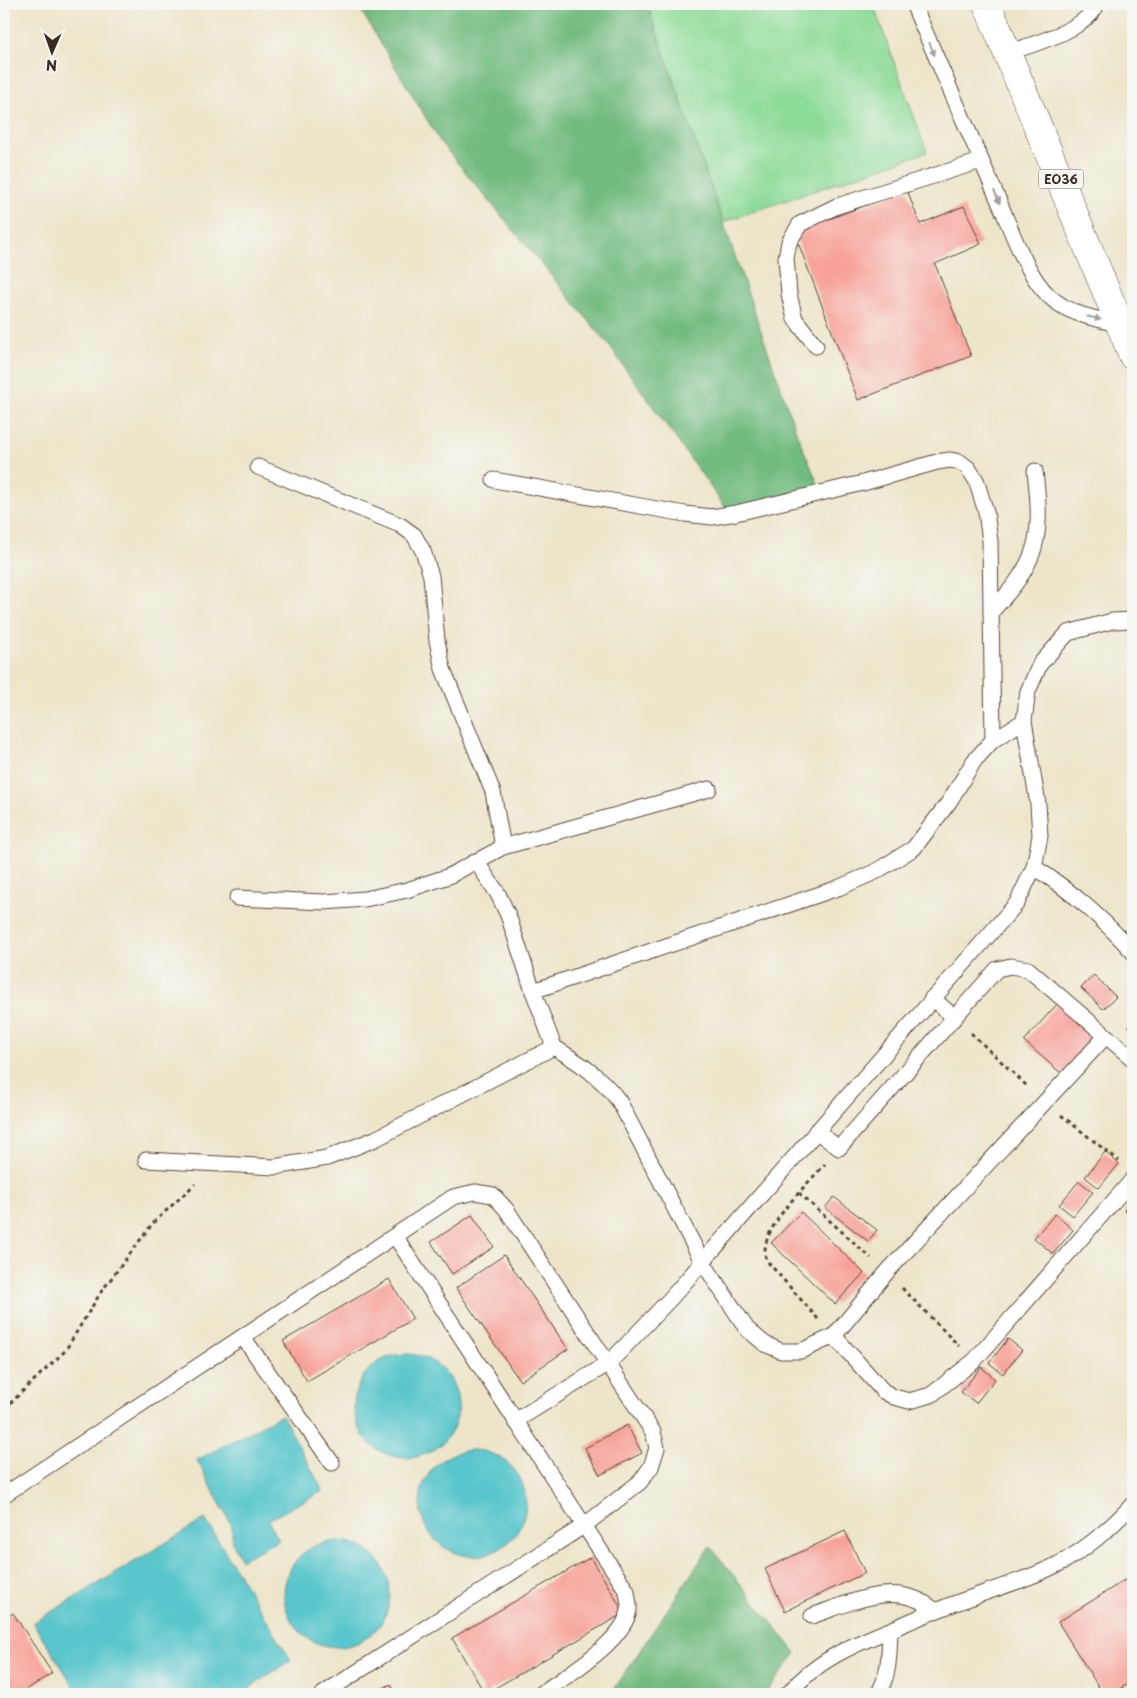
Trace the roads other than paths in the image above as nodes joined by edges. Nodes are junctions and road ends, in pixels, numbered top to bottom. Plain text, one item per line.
1 (913, 4) edge
2 (987, 4) edge
3 (1097, 4) edge
4 (1008, 53) junction
5 (981, 161) junction
6 (1122, 325) junction
7 (816, 346) dead end
8 (1133, 356) edge
9 (258, 467) dead end
10 (1035, 471) dead end
11 (494, 480) dead end
12 (991, 612) junction
13 (1133, 620) edge
14 (1024, 722) junction
15 (993, 740) junction
16 (709, 789) dead end
17 (503, 847) junction
18 (476, 861) junction
19 (1034, 867) junction
20 (238, 898) dead end
21 (1133, 952) edge
22 (533, 992) junction
23 (932, 998) junction
24 (955, 1018) junction
25 (1106, 1036) junction
26 (554, 1047) junction
27 (1133, 1058) edge
28 (816, 1131) junction
29 (146, 1160) dead end
30 (1133, 1179) edge
31 (394, 1236) junction
32 (702, 1261) junction
33 (834, 1336) junction
34 (243, 1337) junction
35 (609, 1363) junction
36 (515, 1421) junction
37 (332, 1463) dead end
38 (4, 1495) edge
39 (1133, 1504) edge
40 (585, 1525) junction
41 (934, 1610) junction
42 (812, 1616) dead end
43 (890, 1630) junction
44 (323, 1694) edge
45 (541, 1694) edge
46 (788, 1694) edge
47 (878, 1694) edge

1 -> 5 lane
2 - 4 main road, ΕΟ36
3 - 4 lane
4 - 6 main road, ΕΟ36
5 -> 6 lane
5 - 7 lane
6 - 8 main road, ΕΟ36
9 - 17 lane
10 - 12 lane
11 - 12 lane
12 - 15 lane
13 - 14 lane
14 - 15 lane
14 - 19 lane
15 - 22 lane
16 - 17 lane
17 - 18 lane
18 - 20 lane
18 - 22 lane
19 - 21 lane
19 - 23 lane
22 - 26 lane
23 - 24 lane
23 - 28 lane
24 - 25 lane
24 - 28 lane
25 - 27 lane
25 - 33 lane
26 - 29 lane
26 - 32 lane
28 - 32 lane
30 - 33 lane
31 - 34 lane
31 - 35 lane
31 - 36 lane
32 - 33 lane
32 - 35 lane
34 - 37 lane
34 - 38 lane
35 - 36 lane
35 - 40 lane
36 - 40 lane
39 - 41 lane
40 - 44 lane
40 - 45 lane
41 - 42 lane
41 - 43 lane
43 - 46 lane
43 - 47 lane

